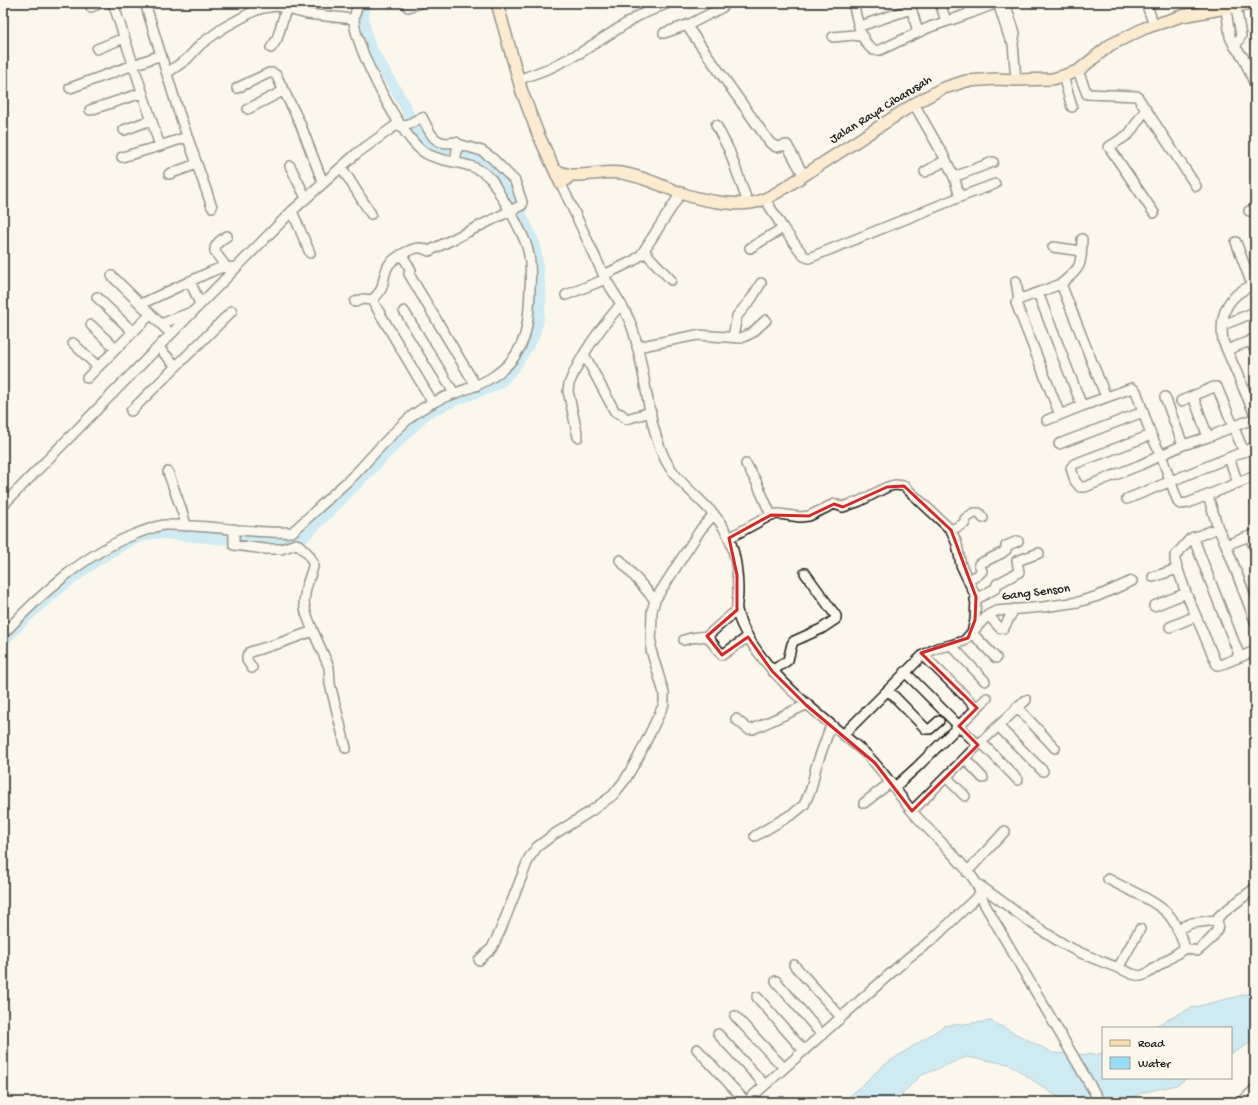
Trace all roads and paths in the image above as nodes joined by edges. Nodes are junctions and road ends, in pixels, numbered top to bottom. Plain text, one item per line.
1 (101, 3) edge
2 (113, 3) edge
3 (145, 3) edge
4 (358, 3) edge
5 (422, 3) edge
6 (497, 3) edge
7 (668, 3) edge
8 (724, 3) edge
9 (853, 3) edge
10 (940, 3) edge
11 (968, 3) edge
12 (998, 3) edge
13 (1005, 3) edge
14 (1146, 3) edge
15 (1254, 3) edge
16 (910, 6) edge
17 (91, 7) dead end
18 (408, 7) dead end
19 (1231, 8) junction
20 (286, 9) junction
21 (971, 13) junction
22 (354, 20) junction
23 (946, 21) junction
24 (1228, 22) junction
25 (1238, 23) junction
26 (690, 24) junction
27 (860, 26) junction
28 (1154, 26) junction
29 (918, 32) junction
30 (664, 33) dead end
31 (833, 37) dead end
32 (864, 37) junction
33 (124, 38) junction
34 (1013, 43) junction
35 (1235, 47) junction
36 (271, 48) dead end
37 (97, 49) dead end
38 (161, 55) junction
39 (133, 65) junction
40 (1078, 71) junction
41 (167, 73) junction
42 (1063, 76) junction
43 (518, 80) junction
44 (1016, 80) junction
45 (1255, 85) edge
46 (70, 88) dead end
47 (236, 88) dead end
48 (283, 91) junction
49 (142, 93) junction
50 (914, 104) junction
51 (1072, 107) dead end
52 (1146, 109) junction
53 (90, 110) dead end
54 (248, 110) dead end
55 (151, 120) junction
56 (407, 124) junction
57 (716, 125) dead end
58 (124, 130) dead end
59 (187, 136) junction
60 (458, 145) junction
61 (160, 146) junction
62 (122, 157) dead end
63 (456, 160) junction
64 (946, 160) junction
65 (993, 162) dead end
66 (197, 164) junction
67 (290, 166) dead end
68 (342, 168) junction
69 (555, 170) junction
70 (925, 172) dead end
71 (169, 174) dead end
72 (571, 175) junction
73 (804, 176) junction
74 (954, 178) junction
75 (323, 183) junction
76 (561, 184) junction
77 (995, 184) dead end
78 (1196, 186) dead end
79 (681, 193) junction
80 (960, 197) junction
81 (306, 198) junction
82 (765, 199) junction
83 (748, 203) junction
84 (212, 207) dead end
85 (514, 209) junction
86 (292, 211) junction
87 (371, 214) dead end
88 (1154, 214) dead end
89 (783, 228) junction
90 (227, 236) dead end
91 (1082, 240) dead end
92 (1236, 242) dead end
93 (1053, 247) dead end
94 (750, 248) dead end
95 (644, 251) junction
96 (1081, 251) junction
97 (310, 253) dead end
98 (402, 255) junction
99 (236, 267) junction
100 (227, 268) junction
101 (112, 276) dead end
102 (605, 277) junction
103 (671, 280) dead end
104 (190, 281) junction
105 (1016, 281) dead end
106 (761, 283) dead end
107 (1061, 284) junction
108 (1253, 285) edge
109 (1038, 293) junction
110 (566, 295) dead end
111 (97, 297) dead end
112 (372, 300) junction
113 (1019, 300) junction
114 (355, 302) dead end
115 (141, 304) junction
116 (200, 304) junction
117 (621, 304) junction
118 (232, 311) dead end
119 (404, 311) dead end
120 (192, 312) junction
121 (1255, 312) edge
122 (151, 314) junction
123 (766, 320) dead end
124 (161, 324) junction
125 (92, 325) dead end
126 (1223, 325) junction
127 (133, 332) junction
128 (171, 334) junction
129 (733, 337) junction
130 (1253, 340) edge
131 (73, 343) dead end
132 (158, 347) junction
133 (637, 347) junction
134 (116, 349) junction
135 (1227, 350) junction
136 (1255, 350) edge
137 (584, 354) junction
138 (176, 366) junction
139 (98, 367) junction
140 (87, 378) dead end
141 (476, 386) junction
142 (454, 393) junction
143 (1193, 396) junction
144 (1106, 397) junction
145 (1165, 397) dead end
146 (1181, 401) dead end
147 (433, 403) junction
148 (1082, 406) junction
149 (131, 410) dead end
150 (651, 412) junction
151 (1143, 412) junction
152 (1060, 415) junction
153 (1255, 415) edge
154 (1255, 418) edge
155 (1047, 420) dead end
156 (1234, 427) junction
157 (1151, 435) junction
158 (578, 437) dead end
159 (1208, 437) junction
160 (1059, 444) dead end
161 (1183, 445) junction
162 (1255, 447) edge
163 (1244, 452) junction
164 (1161, 455) junction
165 (1229, 458) junction
166 (746, 464) dead end
167 (168, 472) dead end
168 (1255, 476) edge
169 (1170, 481) junction
170 (1238, 483) junction
171 (1208, 496) junction
172 (1126, 499) dead end
173 (3, 505) edge
174 (714, 514) junction
175 (771, 515) junction
176 (984, 518) dead end
177 (186, 526) junction
178 (1218, 528) junction
179 (950, 530) junction
180 (234, 532) junction
181 (1252, 535) edge
182 (1193, 537) junction
183 (729, 538) junction
184 (1018, 541) dead end
185 (1226, 545) junction
186 (1255, 549) edge
187 (1039, 553) dead end
188 (620, 560) dead end
189 (1177, 569) junction
190 (805, 574) dead end
191 (1153, 577) dead end
192 (969, 580) junction
193 (1132, 581) dead end
194 (1186, 593) junction
195 (655, 600) junction
196 (975, 600) junction
197 (1154, 606) dead end
198 (1014, 609) junction
199 (737, 610) junction
200 (988, 615) junction
201 (1196, 616) junction
202 (1255, 621) edge
203 (1170, 627) dead end
204 (313, 631) junction
205 (972, 633) junction
206 (3, 634) edge
207 (707, 636) junction
208 (748, 637) junction
209 (684, 640) dead end
210 (951, 645) junction
211 (1255, 651) edge
212 (923, 655) junction
213 (1240, 657) junction
214 (996, 658) dead end
215 (252, 668) dead end
216 (772, 671) junction
217 (905, 672) junction
218 (985, 681) dead end
219 (888, 690) junction
220 (987, 698) dead end
221 (1026, 700) dead end
222 (806, 705) junction
223 (977, 708) junction
224 (1017, 708) junction
225 (736, 720) dead end
226 (939, 720) dead end
227 (831, 725) junction
228 (959, 726) junction
229 (998, 726) junction
230 (843, 735) junction
231 (979, 744) junction
232 (346, 748) dead end
233 (1055, 748) dead end
234 (965, 759) junction
235 (1043, 771) dead end
236 (946, 777) junction
237 (983, 778) dead end
238 (1018, 780) dead end
239 (893, 785) junction
240 (965, 796) dead end
241 (864, 803) dead end
242 (912, 811) junction
243 (1005, 831) dead end
244 (754, 836) dead end
245 (966, 872) junction
246 (1108, 879) dead end
247 (976, 883) junction
248 (1255, 888) edge
249 (980, 894) junction
250 (1217, 920) junction
251 (1140, 929) dead end
252 (1177, 929) junction
253 (1185, 948) junction
254 (479, 960) dead end
255 (794, 965) dead end
256 (1118, 968) junction
257 (776, 981) dead end
258 (757, 997) dead end
259 (735, 1016) dead end
260 (841, 1018) junction
261 (718, 1034) dead end
262 (822, 1035) junction
263 (697, 1049) dead end
264 (804, 1051) junction
265 (784, 1068) junction
266 (765, 1085) junction
267 (1255, 1089) edge
268 (1100, 1102) edge
269 (1242, 1102) edge

1 - 17 street
2 - 33 street
3 - 38 street
4 - 22 street
5 - 18 street
6 - 43 main road
7 - 43 street
8 - 26 street
9 - 27 street
10 - 23 street
11 - 21 street
12 - 21 street
12 - 34 street
13 - 34 street
14 - 28 street
15 - 19 main road, Jalan Raya Cibarusah
16 - 27 street
16 - 29 street
19 - 24 street
19 - 25 street
19 - 28 main road, Jalan Raya Cibarusah
20 - 22 street
20 - 36 street
20 - 41 street
21 - 23 street
22 - 56 street
23 - 29 street
24 - 25 street
24 - 35 street
25 - 35 street
26 - 30 street
26 - 73 street
27 - 32 street
28 - 40 main road, Jalan Raya Cibarusah
29 - 32 street
31 - 32 street
33 - 37 street
33 - 39 street
34 - 44 street
35 - 45 street
38 - 39 street
38 - 41 street
39 - 46 street
39 - 49 street
40 - 42 main road, Jalan Raya Cibarusah
40 - 52 street
41 - 59 street
42 - 44 main road, Jalan Raya Cibarusah
42 - 51 street
43 - 69 main road
44 - 50 main road, Jalan Raya Cibarusah
47 - 48 street
48 - 54 street
48 - 75 street
49 - 53 street
49 - 55 street
50 - 64 street
50 - 73 main road, Jalan Raya Cibarusah
52 - 78 street
52 - 88 street
55 - 58 street
55 - 61 street
56 - 60 street
56 - 63 street
56 - 68 street
57 - 83 street
59 - 61 street
59 - 66 street
60 - 63 street
60 - 85 street
61 - 62 street
63 - 85 street
64 - 70 street
64 - 74 street
65 - 74 street
66 - 71 street
66 - 84 street
67 - 81 street
68 - 75 street
68 - 87 street
69 - 72 main road, Jalan Raya Cibarusah
69 - 76 main road
72 - 76 main road
72 - 79 main road, Jalan Raya Cibarusah
73 - 82 main road, Jalan Raya Cibarusah
74 - 80 street
75 - 81 street
76 - 102 street
77 - 80 street
79 - 83 main road, Jalan Raya Cibarusah
79 - 95 street
80 - 89 street
81 - 86 street
82 - 83 main road, Jalan Raya Cibarusah
82 - 89 street
85 - 98 street
85 - 141 street
86 - 97 street
86 - 99 street
89 - 94 street
90 - 100 street
91 - 96 street
92 - 108 street
93 - 96 street
95 - 102 street
95 - 103 street
96 - 107 street
98 - 112 street
98 - 141 street
99 - 100 street
99 - 116 street
100 - 104 street
101 - 115 street
102 - 110 street
102 - 117 street
104 - 115 street
104 - 116 street
105 - 113 street
106 - 129 street
107 - 109 street
107 - 144 street
108 - 126 street
109 - 113 street
109 - 148 street
111 - 127 street
112 - 114 street
112 - 147 street
113 - 152 street
115 - 122 street
116 - 120 street
117 - 133 street
117 - 137 street
118 - 138 street
119 - 142 street
120 - 124 street
120 - 128 street
121 - 126 street
122 - 124 street
122 - 127 street
123 - 129 street
124 - 128 street
125 - 134 street
126 - 135 street
127 - 134 street
128 - 132 street
129 - 133 street
130 - 135 street
130 - 136 street
131 - 139 street
132 - 138 street
132 - 173 street
133 - 150 street
134 - 139 street
135 - 153 street
137 - 150 street
137 - 158 street
138 - 149 street
139 - 140 street
141 - 142 street
142 - 147 street
143 - 146 street
143 - 156 street
143 - 159 street
144 - 148 street
144 - 151 street
145 - 161 street
147 - 180 street
148 - 152 street
150 - 174 street
151 - 157 street
151 - 160 street
152 - 155 street
154 - 156 street
156 - 159 street
156 - 163 street
157 - 164 street
157 - 164 street
159 - 161 street
161 - 164 street
162 - 163 street
163 - 165 street
164 - 169 street
165 - 169 street
165 - 170 street
166 - 175 street
167 - 177 street
168 - 170 street
169 - 171 street
169 - 172 street
170 - 171 street
171 - 178 street
174 - 183 street
174 - 195 street
175 - 179 street
175 - 183 street
176 - 179 street
177 - 180 street
177 - 206 street
178 - 182 street
178 - 185 street
179 - 192 street
180 - 204 street
181 - 185 street
181 - 186 street
182 - 189 street
182 - 213 street
183 - 199 street
184 - 192 street
185 - 202 street
187 - 196 street
188 - 195 street
189 - 191 street
189 - 194 street
190 - 216 street
192 - 196 street
193 - 198 street, Gang Senson
194 - 197 street
194 - 201 street
195 - 254 street
196 - 205 street
198 - 200 street, Gang Senson
198 - 200 street
199 - 207 street
199 - 208 street
200 - 205 street, Gang Senson
201 - 203 street
201 - 213 street
204 - 215 street
204 - 232 street
205 - 210 street, Gang Senson
205 - 214 street
207 - 208 street
207 - 209 street
208 - 216 street
210 - 212 street, Gang Senson
210 - 218 street
211 - 213 street
212 - 217 street, Gang Senson
212 - 223 street
216 - 222 street
217 - 219 street, Gang Senson
217 - 228 street
219 - 226 street
219 - 230 street, Gang Senson
220 - 223 street
221 - 224 street
222 - 225 street
222 - 227 street
223 - 228 street
224 - 229 street
224 - 233 street
227 - 230 street
227 - 244 street
228 - 231 street
228 - 239 street
229 - 231 street
229 - 235 street
230 - 239 street
231 - 234 street
231 - 238 street
234 - 236 street
234 - 237 street
236 - 240 street
236 - 242 street
239 - 241 street
239 - 242 street
242 - 245 street
243 - 245 street
245 - 247 street
246 - 252 street
247 - 249 street
247 - 256 street
248 - 250 street
249 - 260 street
249 - 268 street
250 - 252 street
250 - 253 street
251 - 256 street
252 - 253 street
253 - 256 street
255 - 260 street
257 - 262 street
258 - 264 street
259 - 265 street
260 - 262 street
261 - 266 street
262 - 264 street
263 - 266 street
264 - 265 street
265 - 266 street
267 - 269 street

